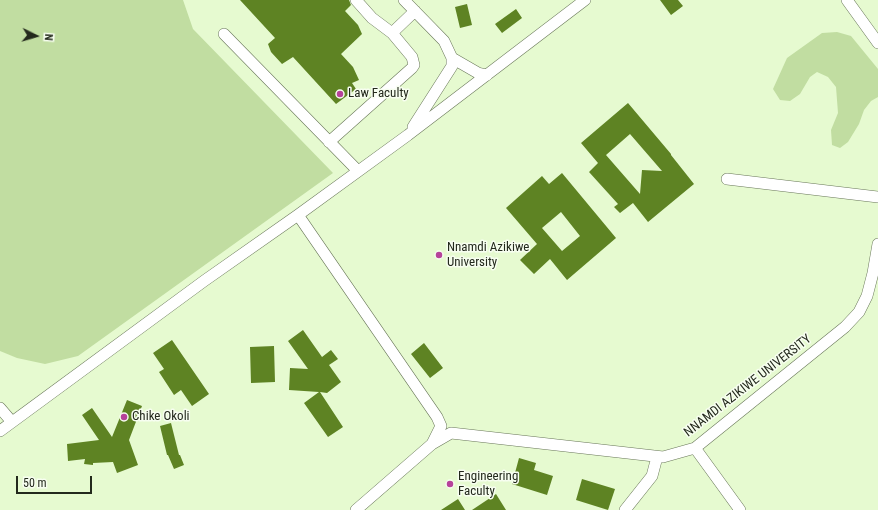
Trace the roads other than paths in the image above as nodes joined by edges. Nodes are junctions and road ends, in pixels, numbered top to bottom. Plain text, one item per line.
1 (356, 0) edge
2 (404, 0) edge
3 (585, 0) edge
4 (848, 0) edge
5 (415, 11) junction
6 (392, 33) junction
7 (224, 34) dead end
8 (878, 43) edge
9 (452, 58) junction
10 (487, 75) junction
11 (408, 135) junction
12 (330, 142) junction
13 (358, 171) junction
14 (727, 179) dead end
15 (878, 197) edge
16 (298, 215) junction
17 (878, 244) edge
18 (0, 408) edge
19 (12, 422) junction
20 (440, 426) junction
21 (0, 431) edge
22 (451, 433) junction
23 (432, 444) junction
24 (695, 448) junction
25 (657, 456) junction
26 (356, 510) edge
27 (625, 510) edge
28 (740, 510) edge

1 - 6 street
2 - 5 street
3 - 10 street
4 - 8 street
5 - 6 street
5 - 9 street
6 - 12 street
7 - 12 street
9 - 10 street
9 - 11 street
10 - 11 street
11 - 13 street
12 - 13 street
13 - 16 street
14 - 15 street
16 - 19 street
16 - 20 street
17 - 24 street, NNAMDI AZIKIWE UNIVERSITY
18 - 19 street
19 - 21 street
20 - 22 street
20 - 23 street
22 - 23 street
22 - 25 street, NNAMDI AZIKIWE UNIVERSITY
23 - 26 street
24 - 25 street, NNAMDI AZIKIWE UNIVERSITY
24 - 28 street
25 - 27 street

